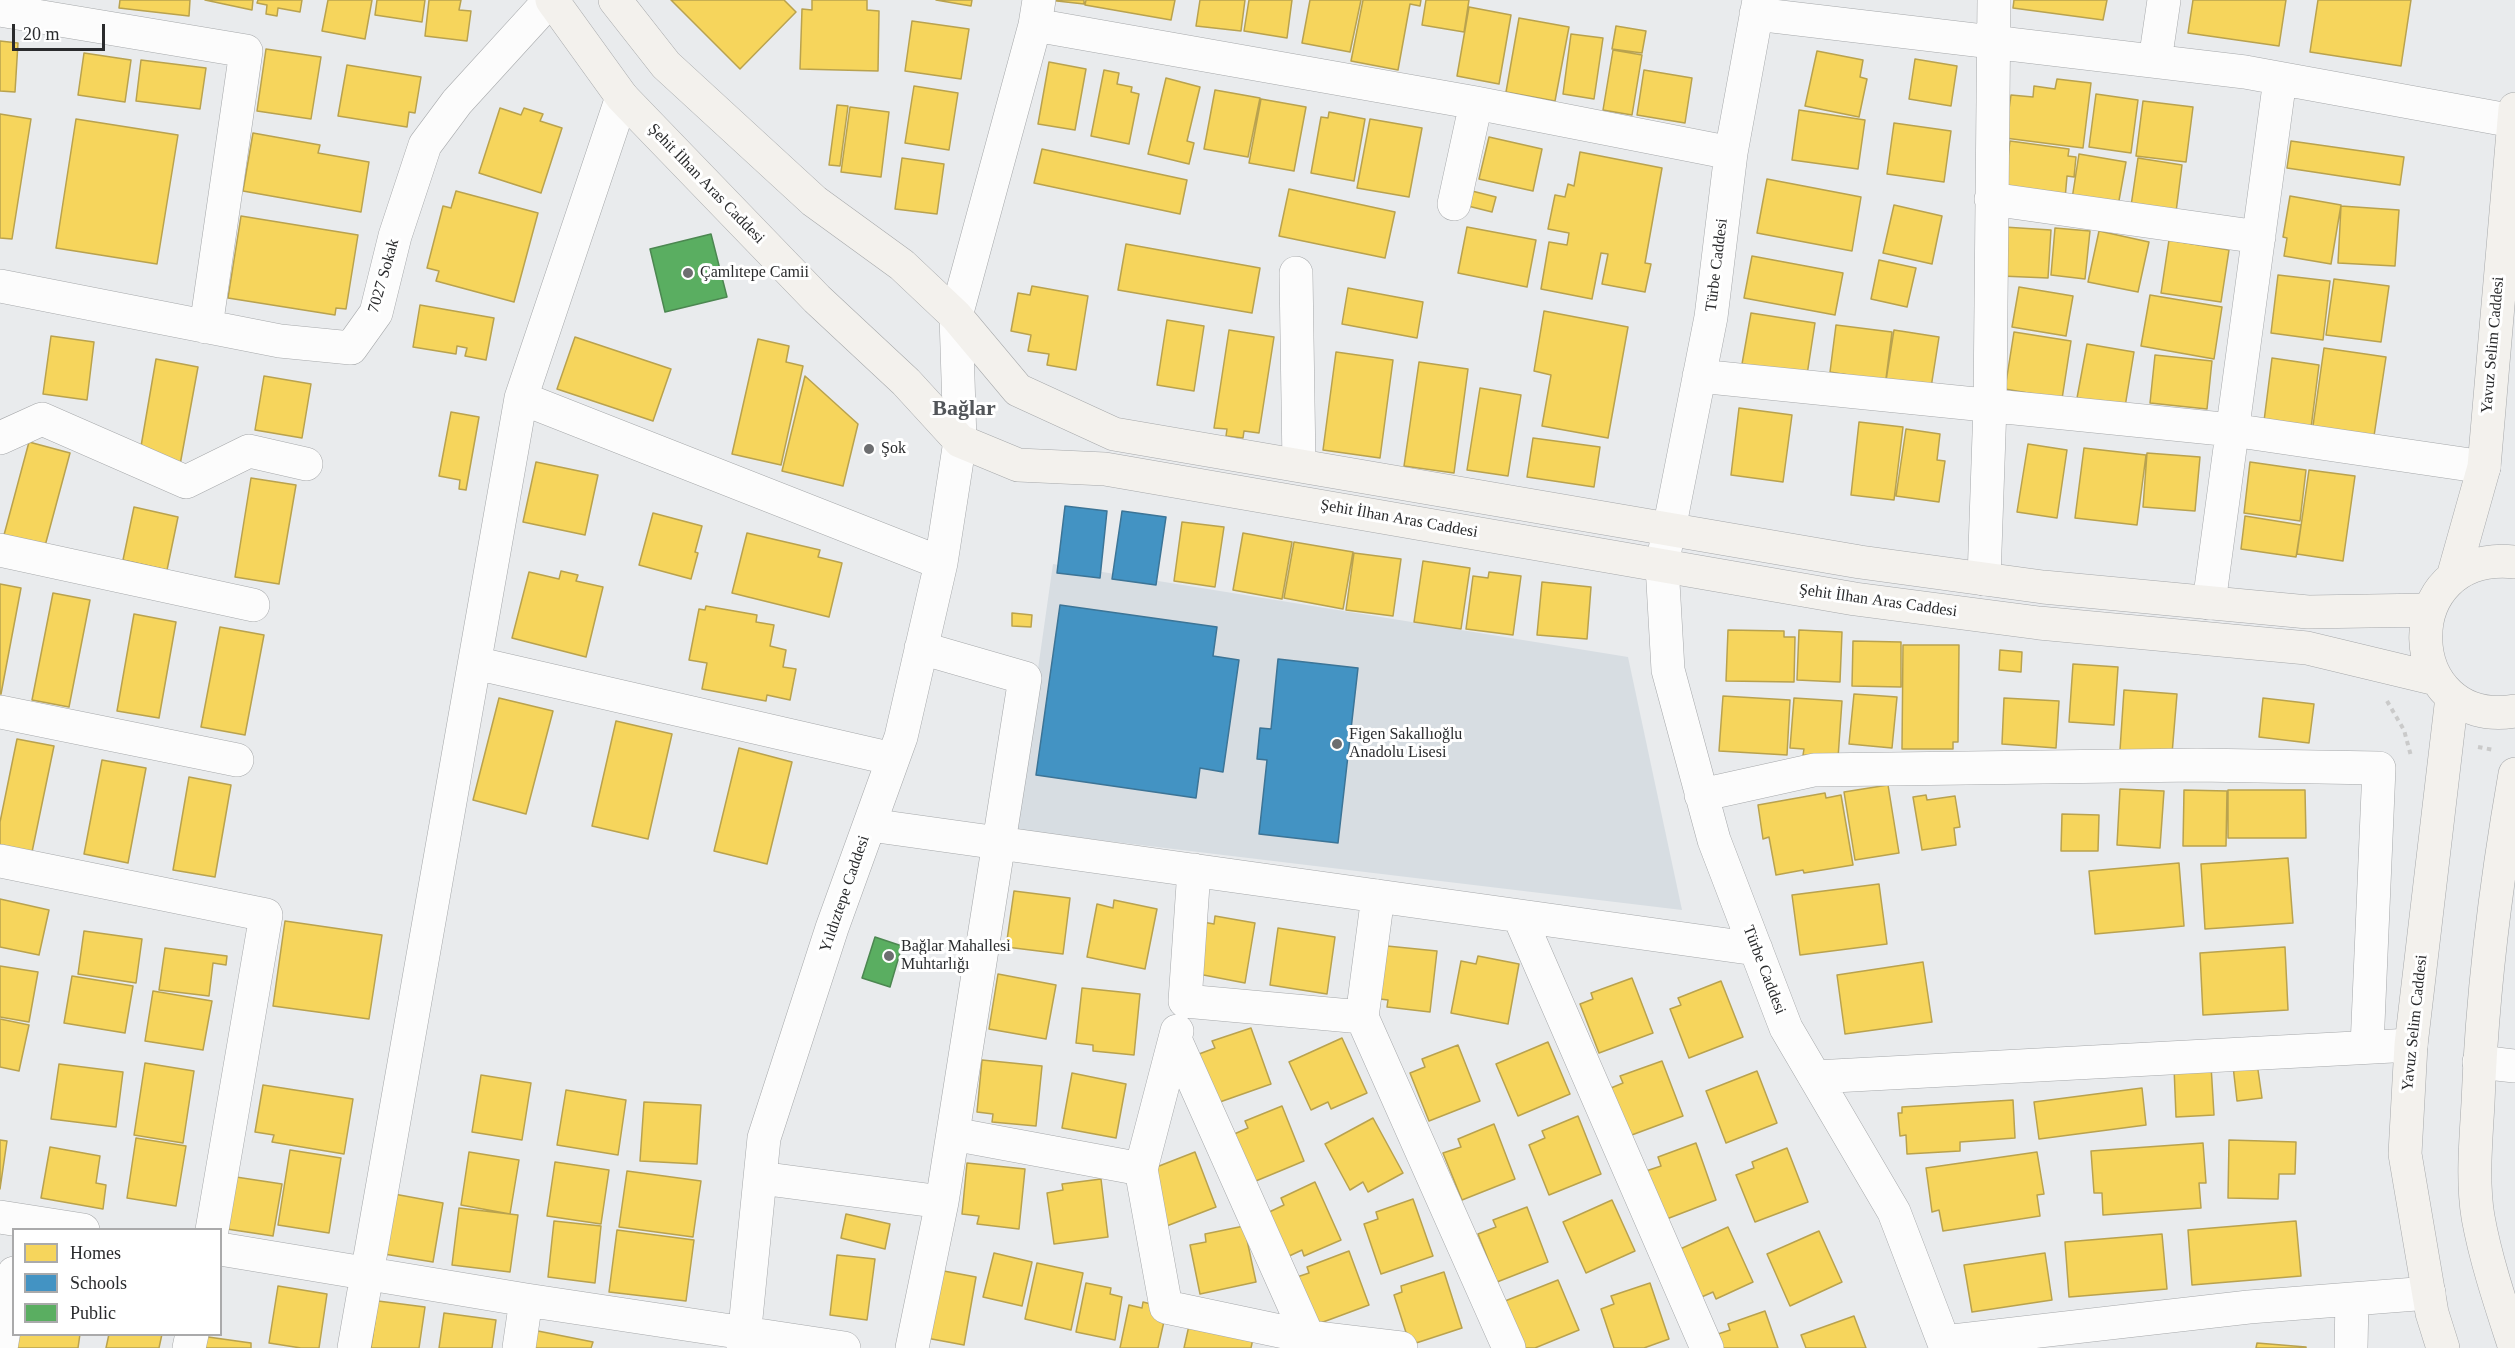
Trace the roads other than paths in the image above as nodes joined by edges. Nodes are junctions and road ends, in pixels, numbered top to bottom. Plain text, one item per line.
1 (551, 0) edge
2 (615, 0) edge
3 (1994, 0) edge
4 (2164, 0) edge
5 (1757, 7) edge
6 (0, 10) edge
7 (1037, 12) edge
8 (1992, 42) junction
9 (2155, 62) junction
10 (2280, 78) junction
11 (622, 96) junction
12 (1476, 103) junction
13 (2514, 115) edge
14 (1731, 153) junction
15 (1991, 199) junction
16 (1454, 204) dead end
17 (2259, 237) junction
18 (1296, 273) dead end
19 (0, 286) edge
20 (956, 316) junction
21 (206, 327) junction
22 (1699, 376) junction
23 (521, 398) junction
24 (1990, 405) junction
25 (2232, 430) junction
26 (0, 438) edge
27 (960, 441) junction
28 (306, 464) dead end
29 (1299, 465) junction
30 (2484, 467) junction
31 (1670, 529) junction
32 (0, 550) edge
33 (941, 562) junction
34 (2515, 562) edge
35 (1662, 565) junction
36 (2453, 577) junction
37 (1984, 579) junction
38 (2209, 603) junction
39 (254, 605) dead end
40 (2429, 610) junction
41 (921, 648) junction
42 (475, 663) junction
43 (2444, 688) junction
44 (2515, 711) edge
45 (0, 712) edge
46 (893, 759) junction
47 (237, 760) dead end
48 (2515, 774) edge
49 (1701, 795) junction
50 (870, 825) junction
51 (999, 842) junction
52 (0, 861) edge
53 (1194, 870) junction
54 (1378, 896) junction
55 (1519, 916) junction
56 (1756, 949) junction
57 (1185, 1001) junction
58 (1362, 1017) junction
59 (1175, 1040) junction
60 (2411, 1045) junction
61 (2367, 1047) junction
62 (2479, 1062) junction
63 (2515, 1066) edge
64 (1815, 1077) junction
65 (953, 1134) junction
66 (1141, 1169) junction
67 (760, 1178) junction
68 (942, 1202) junction
69 (14, 1222) edge
70 (66, 1228) edge
71 (212, 1228) edge
72 (222, 1249) edge
73 (369, 1273) junction
74 (12, 1285) edge
75 (2429, 1293) junction
76 (2352, 1299) junction
77 (526, 1300) junction
78 (1308, 1337) junction
79 (743, 1341) edge
80 (1945, 1345) edge
81 (1, 1348) edge
82 (354, 1348) edge
83 (519, 1348) edge
84 (844, 1348) edge
85 (912, 1348) edge
86 (1401, 1348) edge
87 (1509, 1348) edge
88 (1707, 1348) edge
89 (2351, 1348) edge
90 (2443, 1348) edge
91 (2515, 1348) edge

1 - 11 main road, Şehit İlhan Aras Caddesi
1 - 21 street, 7027 Sokak
2 - 20 main road
3 - 8 street
4 - 9 street
5 - 8 street
5 - 14 street, Türbe Caddesi
6 - 21 street
7 - 12 street
7 - 20 street, Yıldıztepe Caddesi
8 - 9 street
8 - 15 street
9 - 10 street
10 - 13 street
10 - 17 street
11 - 23 street
11 - 27 main road, Şehit İlhan Aras Caddesi
12 - 14 street
12 - 16 street
13 - 30 main road, Yavuz Selim Caddesi
14 - 22 street, Türbe Caddesi
15 - 17 street
15 - 24 street
17 - 25 street
18 - 29 street
19 - 21 street, 7027 Sokak
20 - 27 street, Yıldıztepe Caddesi
20 - 29 main road
22 - 24 street
22 - 31 street, Türbe Caddesi
23 - 33 street
23 - 42 street
24 - 25 street
24 - 37 street
25 - 30 street
25 - 38 street
26 - 28 street
27 - 33 street, Yıldıztepe Caddesi
27 - 35 main road, Şehit İlhan Aras Caddesi
29 - 31 main road
30 - 36 main road, Yavuz Selim Caddesi
31 - 35 street, Türbe Caddesi
31 - 37 main road
32 - 39 street
33 - 41 street, Yıldıztepe Caddesi
34 - 36 main road
35 - 43 main road, Şehit İlhan Aras Caddesi
35 - 49 street, Türbe Caddesi
36 - 40 main road
37 - 38 main road
38 - 40 main road
40 - 43 main road
41 - 46 street, Yıldıztepe Caddesi
41 - 51 street
42 - 46 street
42 - 73 street
43 - 44 main road, Şehit İlhan Aras Caddesi
43 - 60 main road, Yavuz Selim Caddesi
45 - 47 street
46 - 50 street, Yıldıztepe Caddesi
48 - 62 main road
49 - 56 street, Türbe Caddesi
49 - 61 street
50 - 51 street
50 - 67 street, Yıldıztepe Caddesi
51 - 53 street
51 - 65 street
52 - 71 street
53 - 54 street
53 - 57 street
54 - 55 street
54 - 58 street
55 - 56 street
55 - 88 street
56 - 64 street, Türbe Caddesi
57 - 58 street
57 - 59 street
58 - 87 street
59 - 66 street
59 - 78 street
60 - 61 street
60 - 75 main road, Yavuz Selim Caddesi
61 - 64 street
62 - 63 street
62 - 91 main road
64 - 80 street, Türbe Caddesi
65 - 66 street
65 - 68 street
66 - 78 street
67 - 68 street
67 - 79 street, Yıldıztepe Caddesi
68 - 85 street
69 - 70 street
72 - 73 street
73 - 77 street
73 - 82 street
74 - 81 street
75 - 76 street
75 - 90 main road, Yavuz Selim Caddesi
76 - 80 street
76 - 89 street
77 - 79 street
77 - 83 street
78 - 86 street
79 - 84 street

